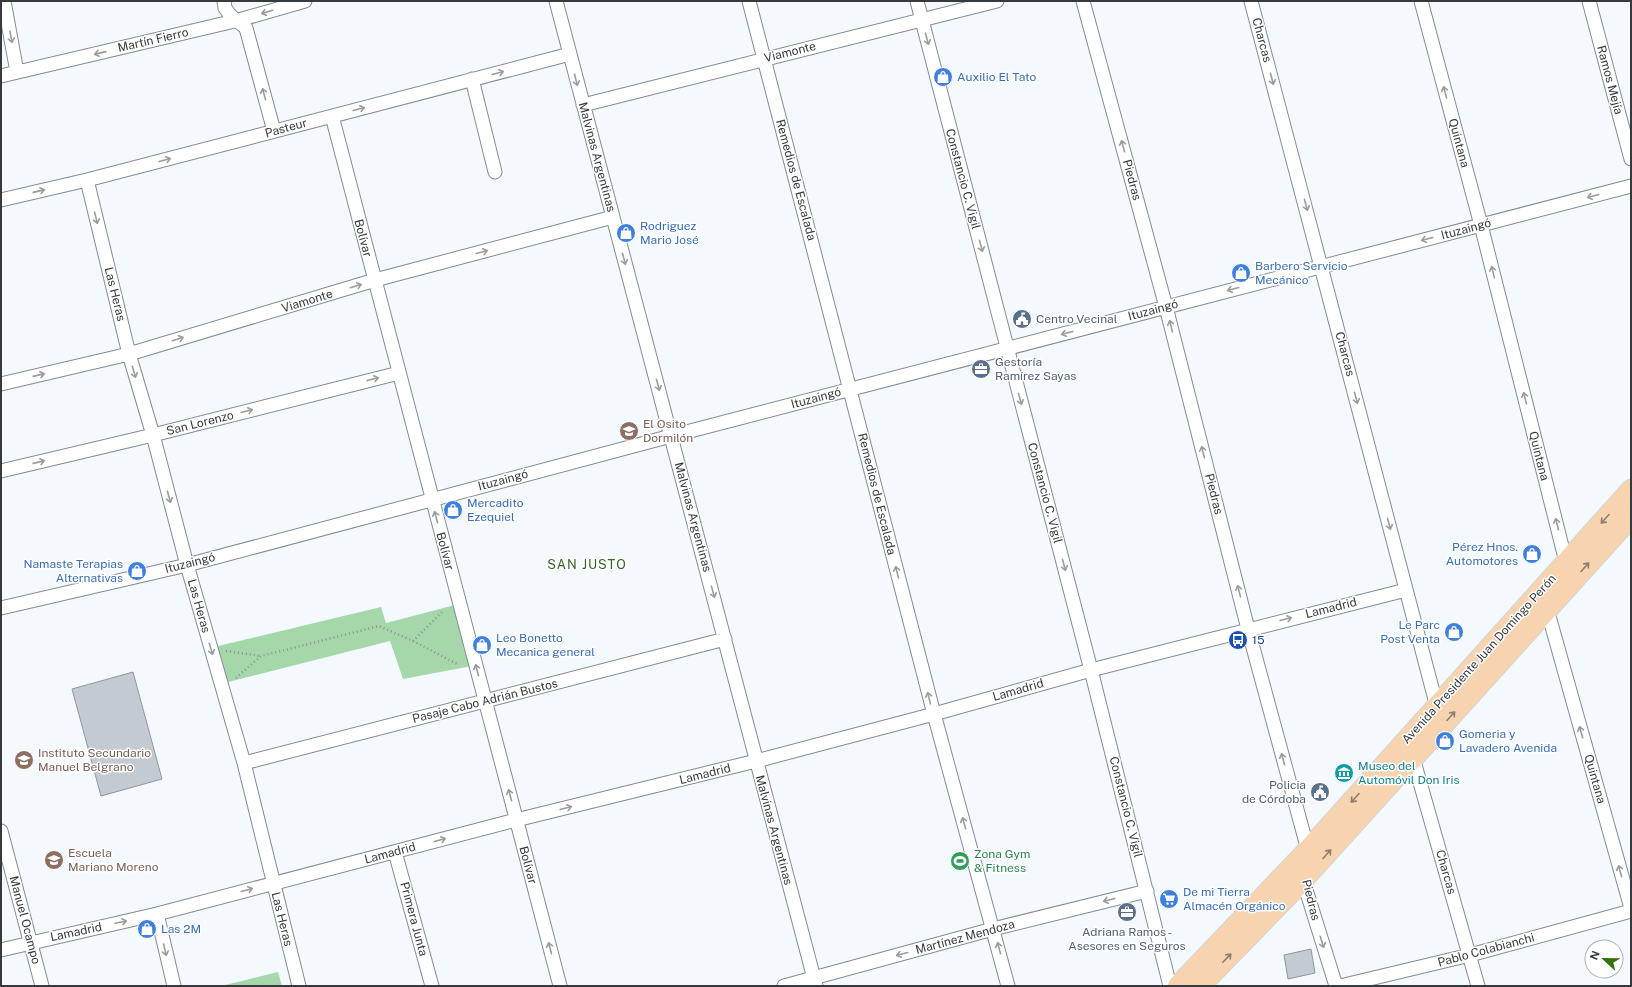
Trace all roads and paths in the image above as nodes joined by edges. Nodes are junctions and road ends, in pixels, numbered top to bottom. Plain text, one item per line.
1 (4, 1) edge
2 (224, 1) edge
3 (305, 1) edge
4 (556, 1) edge
5 (749, 1) edge
6 (917, 1) edge
7 (997, 1) edge
8 (1083, 1) edge
9 (1252, 1) edge
10 (1421, 1) edge
11 (1590, 1) edge
12 (239, 20) junction
13 (922, 20) junction
14 (570, 54) junction
15 (764, 59) junction
16 (17, 72) junction
17 (1, 76) edge
18 (472, 79) junction
19 (583, 105) junction
20 (332, 116) junction
21 (274, 131) junction
22 (1631, 159) edge
23 (495, 172) dead end
24 (87, 180) junction
25 (1631, 186) edge
26 (1, 200) edge
27 (613, 217) junction
28 (1481, 225) junction
29 (1322, 266) junction
30 (375, 280) junction
31 (1166, 307) junction
32 (1007, 348) junction
33 (129, 354) junction
34 (399, 373) junction
35 (1, 384) edge
36 (850, 389) junction
37 (153, 435) junction
38 (671, 436) junction
39 (1, 471) edge
40 (1631, 490) edge
41 (431, 499) junction
42 (1631, 517) edge
43 (1566, 562) junction
44 (187, 565) junction
45 (1406, 590) junction
46 (1, 608) edge
47 (1547, 609) junction
48 (443, 611) dead end
49 (1248, 629) junction
50 (725, 639) junction
51 (413, 641) junction
52 (226, 651) dead end
53 (261, 656) junction
54 (459, 665) dead end
55 (1091, 670) junction
56 (236, 678) dead end
57 (485, 701) junction
58 (1437, 707) junction
59 (934, 714) junction
60 (1413, 758) junction
61 (756, 761) junction
62 (244, 763) junction
63 (516, 820) junction
64 (1, 831) edge
65 (1308, 850) junction
66 (395, 852) junction
67 (1303, 880) junction
68 (273, 883) junction
69 (1147, 891) junction
70 (1631, 908) edge
71 (1631, 912) edge
72 (157, 914) junction
73 (994, 929) junction
74 (30, 942) junction
75 (1, 950) edge
76 (1470, 955) junction
77 (815, 982) edge
78 (42, 986) edge
79 (174, 986) edge
80 (299, 986) edge
81 (432, 986) edge
82 (560, 986) edge
83 (784, 986) edge
84 (1008, 986) edge
85 (1170, 986) edge
86 (1178, 986) edge
87 (1200, 986) edge
88 (1336, 986) edge
89 (1340, 986) edge
90 (1478, 986) edge

1 -> 16 street
2 - 12 street
3 -> 12 street, Martín Fierro
4 - 14 street, Malvinas Argentinas
5 - 15 street, Remedios de Escalada
6 - 13 street, Constancio C. Vigil
7 - 13 street, Viamonte
31 -> 8 street, Piedras
9 -> 29 street, Charcas
28 -> 10 street, Quintana
11 - 22 street, Ramos Mejía
12 -> 16 street, Martín Fierro
21 -> 12 street
13 - 15 street, Viamonte
13 -> 32 street, Constancio C. Vigil
18 -> 14 street, Pasteur
14 -> 19 street, Malvinas Argentinas
15 - 19 street, Viamonte
15 - 36 street, Remedios de Escalada
16 - 17 street, Martín Fierro
20 -> 18 street, Pasteur
18 - 23 street
19 - 27 street, Malvinas Argentinas
20 - 21 street, Pasteur
20 - 30 street, Bolívar
24 -> 21 street, Pasteur
26 -> 24 street, Pasteur
24 -> 33 street, Las Heras
25 -> 28 street, Ituzaingó
30 -> 27 street, Viamonte
27 -> 38 street, Malvinas Argentinas
28 -> 29 street, Ituzaingó
43 -> 28 street, Quintana
29 -> 31 street, Ituzaingó
29 -> 45 street, Charcas
33 -> 30 street, Viamonte
30 - 34 street, Bolívar
31 -> 32 street, Ituzaingó
49 -> 31 street, Piedras
32 - 36 street, Ituzaingó
32 -> 55 street, Constancio C. Vigil
35 -> 33 street, Viamonte
33 -> 37 street, Las Heras
37 -> 34 street, San Lorenzo
34 - 41 street, Bolívar
36 - 38 street, Ituzaingó
59 -> 36 street, Remedios de Escalada
39 -> 37 street, San Lorenzo
37 -> 44 street, Las Heras
38 - 41 street, Ituzaingó
38 -> 50 street, Malvinas Argentinas
40 -> 43 main road, Avenida Presidente Juan Domingo Perón
41 - 44 street, Ituzaingó
57 -> 41 street, Bolívar
47 -> 42 main road, Avenida Presidente Juan Domingo Perón
43 - 47 street
43 - 58 main road, Avenida Presidente Juan Domingo Perón
44 - 46 street, Ituzaingó
44 -> 62 street, Las Heras
49 -> 45 street, Lamadrid
45 - 58 street, Charcas
60 -> 47 main road, Avenida Presidente Juan Domingo Perón
70 -> 47 street, Quintana
48 - 51 path
49 - 55 street, Lamadrid
65 -> 49 street, Piedras
50 - 57 street, Pasaje Cabo Adrián Bustos
50 - 61 street, Malvinas Argentinas
51 - 53 path
51 - 54 path
52 - 53 path
53 - 56 path
55 - 59 street, Lamadrid
55 - 69 street, Constancio C. Vigil
57 - 62 street, Pasaje Cabo Adrián Bustos
63 -> 57 street, Bolívar
58 -> 65 main road, Avenida Presidente Juan Domingo Perón
59 - 61 street, Lamadrid
73 -> 59 street, Remedios de Escalada
67 -> 60 main road, Avenida Presidente Juan Domingo Perón
60 - 76 street, Charcas
63 -> 61 street, Lamadrid
61 - 77 street, Malvinas Argentinas
62 - 68 street, Las Heras
66 -> 63 street, Lamadrid
82 -> 63 street, Bolívar
64 - 74 street, Manuel Ocampo
65 - 67 street, Piedras
65 - 86 main road, Avenida Presidente Juan Domingo Perón
66 - 68 street, Lamadrid
66 - 81 street, Primera Junta
87 -> 67 main road, Avenida Presidente Juan Domingo Perón
67 -> 88 street, Piedras
72 -> 68 street, Lamadrid
68 - 80 street, Las Heras
69 -> 73 street, Martínez Mendoza
69 - 85 street, Constancio C. Vigil
71 - 76 street, Pablo Colabianchi
74 -> 72 street, Lamadrid
72 -> 79 street
73 -> 77 street, Martínez Mendoza
84 -> 73 street, Remedios de Escalada
74 - 75 street, Lamadrid
74 - 78 street, Manuel Ocampo
76 - 89 street, Pablo Colabianchi
76 - 90 street, Charcas
77 - 83 street, Martínez Mendoza

